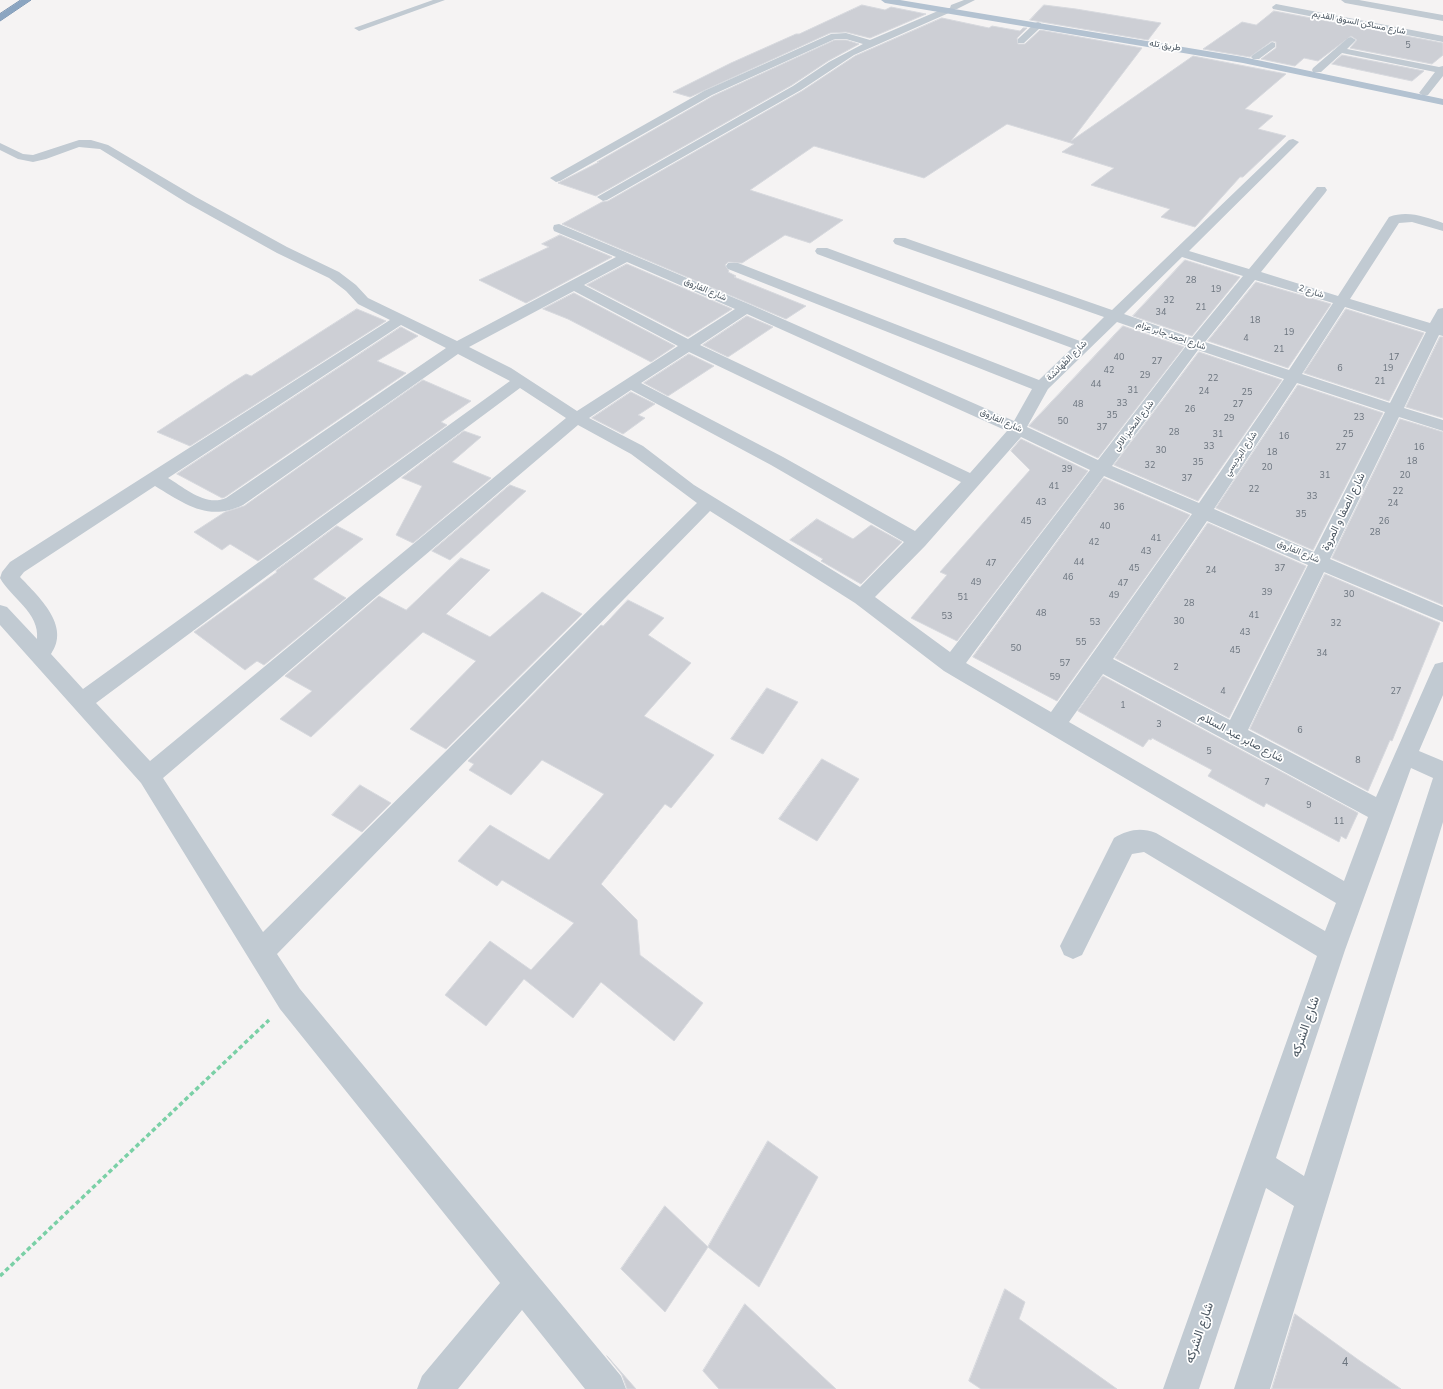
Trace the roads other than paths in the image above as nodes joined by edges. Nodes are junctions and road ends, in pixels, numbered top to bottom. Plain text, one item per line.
1 (27, 0) edge
2 (441, 0) edge
3 (885, 0) edge
4 (908, 0) edge
5 (971, 0) edge
6 (1345, 0) edge
7 (1365, 2) edge
8 (1276, 7) dead end
9 (1439, 8) dead end
10 (951, 9) junction
11 (1430, 16) junction
12 (0, 18) edge
13 (1443, 18) edge
14 (1038, 25) junction
15 (1368, 25) junction
16 (359, 28) dead end
17 (1360, 32) junction
18 (1443, 39) edge
19 (1021, 41) dead end
20 (1349, 42) junction
21 (871, 43) junction
22 (1272, 45) dead end
23 (1443, 48) edge
24 (1340, 50) junction
25 (1396, 51) dead end
26 (1256, 57) junction
27 (1317, 70) junction
28 (1442, 70) edge
29 (1424, 93) junction
30 (1443, 97) edge
31 (1443, 102) edge
32 (1293, 142) dead end
33 (0, 146) edge
34 (556, 178) dead end
35 (1321, 190) dead end
36 (603, 197) dead end
37 (1443, 227) edge
38 (559, 228) dead end
39 (900, 241) dead end
40 (822, 251) dead end
41 (1179, 252) junction
42 (627, 257) junction
43 (733, 266) dead end
44 (1251, 274) junction
45 (573, 285) junction
46 (1342, 302) junction
47 (746, 308) junction
48 (1443, 312) edge
49 (1114, 316) junction
50 (401, 319) junction
51 (1438, 330) edge
52 (1195, 344) junction
53 (690, 346) junction
54 (458, 347) junction
55 (1082, 347) junction
56 (1292, 376) junction
57 (520, 381) junction
58 (631, 384) junction
59 (1042, 387) junction
60 (1394, 410) junction
61 (577, 418) junction
62 (1443, 426) edge
63 (1018, 428) junction
64 (1101, 468) junction
65 (155, 478) junction
66 (973, 482) junction
67 (709, 502) junction
68 (1203, 512) junction
69 (918, 541) junction
70 (1320, 562) junction
71 (862, 598) junction
72 (0, 612) edge
73 (1443, 614) edge
74 (38, 655) junction
75 (1100, 662) junction
76 (952, 666) junction
77 (1443, 670) edge
78 (81, 702) junction
79 (1054, 726) junction
80 (1234, 734) junction
81 (1405, 755) junction
82 (1443, 772) edge
83 (149, 776) junction
84 (1443, 783) edge
85 (1382, 812) junction
86 (1352, 899) junction
87 (1073, 946) dead end
88 (1332, 950) junction
89 (261, 952) junction
90 (1259, 1165) junction
91 (1313, 1200) junction
92 (522, 1283) junction
93 (435, 1389) edge
94 (608, 1389) edge
95 (1181, 1389) edge
96 (1252, 1389) edge

1 - 12 highway
2 - 16 street
3 - 10 main road, طريق تله
4 - 10 main road, طريق تله
5 - 10 street
6 - 7 street
7 - 11 street
8 - 15 street, شارع مساكن السوق القديم
9 - 11 street
10 - 14 main road, طريق تله
10 - 21 street
10 - 26 main road, طريق تله
11 - 13 street
14 - 19 street
14 - 31 main road, طريق تله
15 - 17 street
15 - 18 street, شارع مساكن السوق القديم
17 - 20 street
17 - 23 street
20 - 24 street
20 - 25 street
21 - 34 street
21 - 36 street
22 - 26 street
24 - 27 street
24 - 28 street
26 - 27 main road, طريق تله
27 - 29 main road, طريق تله
28 - 29 street
29 - 30 main road, طريق تله
32 - 41 street, شارع الطهانشة
33 - 50 street
35 - 44 street, شارع المخبز الالى
37 - 46 street, شارع البرديسي
38 - 42 street, شارع الفاروق
39 - 49 street, شارع احمد جابر عزام
40 - 55 street
41 - 44 street, شارع 2
41 - 49 street, شارع الطهانشة
42 - 45 street
42 - 47 street, شارع الفاروق
43 - 59 street
44 - 46 street, شارع 2
44 - 52 street, شارع المخبز الالى
45 - 53 street
45 - 54 street
46 - 51 street, شارع 2
46 - 56 street, شارع البرديسي
47 - 53 street
47 - 63 street, شارع الفاروق
48 - 51 street, شارع الصفا و المروة
49 - 52 street, شارع احمد جابر عزام
49 - 55 street, شارع الطهانشة
50 - 54 street
50 - 65 street
51 - 60 street, شارع الصفا و المروة
52 - 56 street, شارع احمد جابر عزام
52 - 64 street, شارع المخبز الالى
53 - 58 street
53 - 66 street
54 - 57 street
54 - 65 street
55 - 59 street, شارع الطهانشة
56 - 60 street, شارع احمد جابر عزام
56 - 68 street, شارع البرديسي
57 - 61 street
57 - 78 street
58 - 61 street
58 - 69 street
59 - 63 street, شارع الطهانشة
60 - 62 street, شارع احمد جابر عزام
60 - 70 street, شارع الصفا و المروة
61 - 67 street
61 - 83 street
63 - 64 street, شارع الفاروق
63 - 66 street, شارع الطهانشة
64 - 68 street, شارع الفاروق
64 - 76 street, شارع المخبز الالى
65 - 74 street
66 - 69 street, شارع الطهانشة
67 - 71 street
67 - 89 street
68 - 70 street, شارع الفاروق
68 - 75 street, شارع البرديسي
69 - 71 street, شارع الطهانشة
70 - 73 street, شارع الفاروق
70 - 80 street, شارع الصفا و المروة
71 - 76 street
72 - 74 street
74 - 78 street
75 - 79 street, شارع البرديسي
75 - 80 street, شارع صابر عبد السلام
76 - 79 street
77 - 81 street, شارع الشركه
78 - 83 street
79 - 86 street
80 - 85 street, شارع صابر عبد السلام
81 - 82 street
81 - 85 street, شارع الشركه
83 - 89 street
84 - 91 street
85 - 86 street, شارع الشركه
86 - 88 street, شارع الشركه
87 - 88 street
88 - 90 street, شارع الشركه
89 - 92 street
90 - 91 street
90 - 95 street, شارع الشركه
91 - 96 street
92 - 93 street
92 - 94 street

